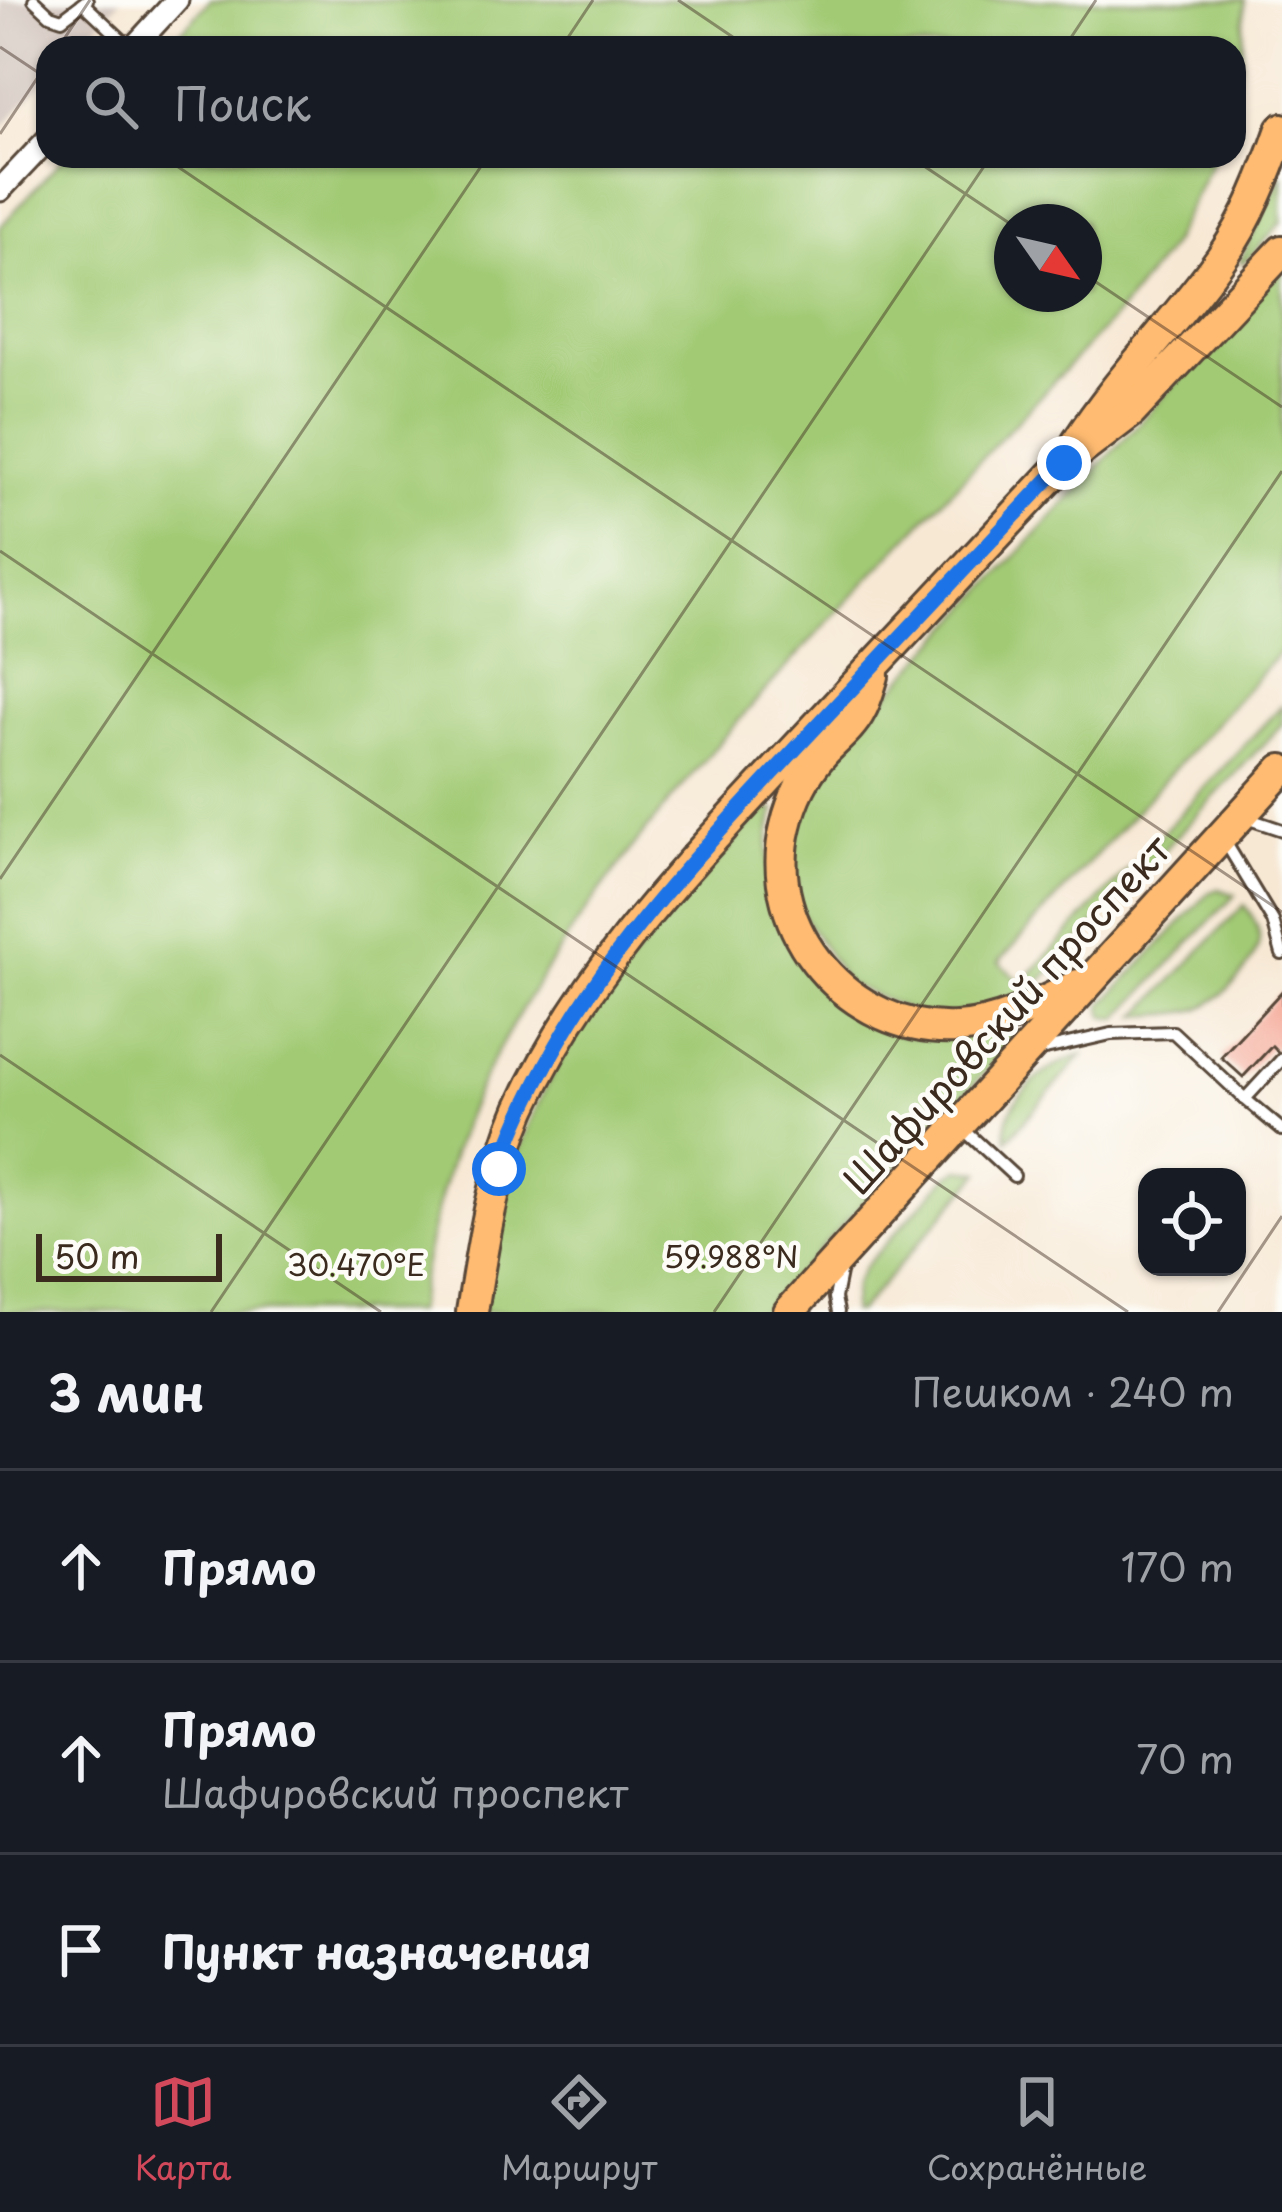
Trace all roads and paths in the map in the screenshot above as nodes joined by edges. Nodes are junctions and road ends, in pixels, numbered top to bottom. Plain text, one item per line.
1 (34, 0) edge
2 (177, 0) edge
3 (85, 2) edge
4 (120, 36) edge
5 (143, 36) edge
6 (1282, 129) edge
7 (36, 152) edge
8 (0, 190) edge
9 (1282, 250) edge
10 (1064, 463) junction
11 (879, 660) junction
12 (1282, 770) edge
13 (1231, 826) junction
14 (1282, 830) edge
15 (1282, 954) edge
16 (1090, 979) junction
17 (1026, 1053) junction
18 (1282, 1058) edge
19 (1245, 1099) junction
20 (960, 1126) junction
21 (1282, 1130) edge
22 (1014, 1176) dead end
23 (844, 1252) junction
24 (472, 1312) edge
25 (789, 1312) edge
26 (838, 1312) edge

1 - 3 lane
2 - 5 street
3 - 4 lane
6 - 10 main road
7 - 8 street
9 - 10 main road
10 - 11 main road
11 - 16 main road
11 - 24 main road
12 - 13 main road, Шафировский проспект
13 - 14 lane
13 - 15 lane
13 - 16 main road, Шафировский проспект
16 - 17 main road, Шафировский проспект
17 - 19 lane
17 - 20 main road, Шафировский проспект
18 - 19 lane
19 - 21 lane
20 - 22 lane
20 - 23 main road, Шафировский проспект
23 - 25 main road, Шафировский проспект
23 - 26 lane

